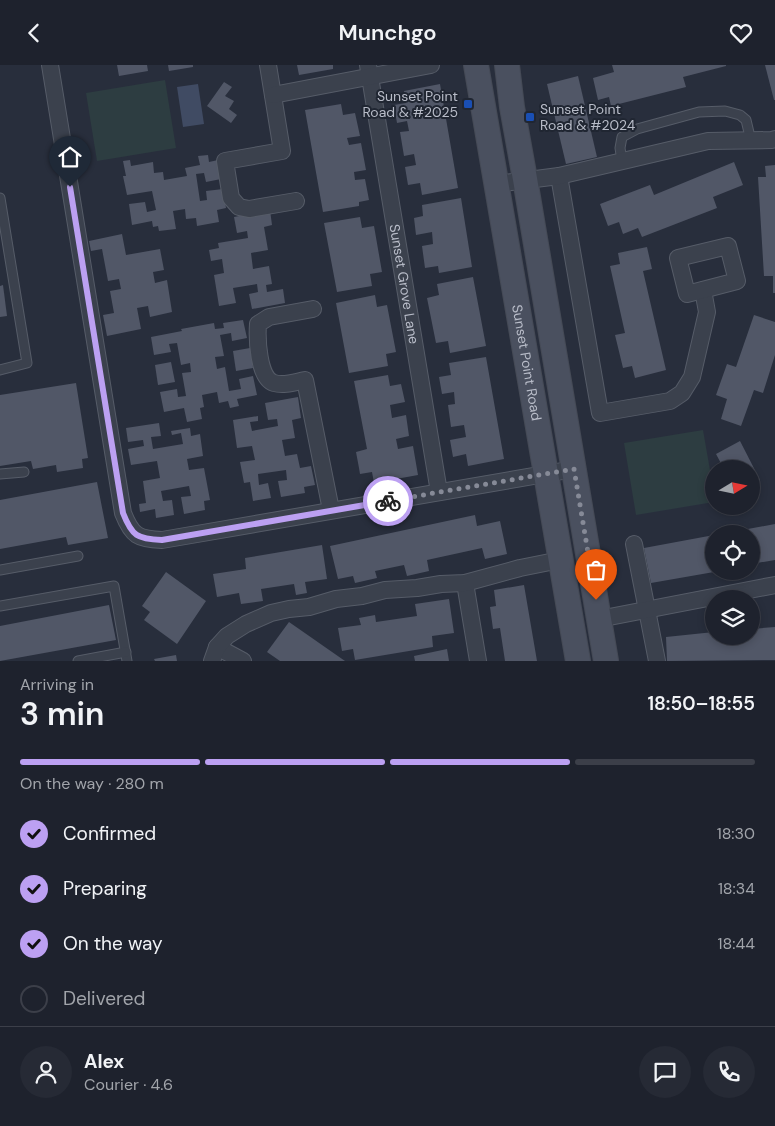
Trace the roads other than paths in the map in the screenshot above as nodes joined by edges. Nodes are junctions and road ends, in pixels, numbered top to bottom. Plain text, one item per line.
1 (50, 65) edge
2 (268, 65) edge
3 (431, 65) edge
4 (476, 65) edge
5 (506, 65) edge
6 (369, 71) edge
7 (273, 95) junction
8 (775, 139) edge
9 (751, 141) junction
10 (622, 161) junction
11 (559, 176) junction
12 (525, 179) junction
13 (496, 184) junction
14 (0, 198) edge
15 (296, 201) dead end
16 (703, 290) dead end
17 (313, 309) dead end
18 (0, 370) edge
19 (574, 469) junction
20 (24, 472) dead end
21 (0, 474) edge
22 (546, 474) junction
23 (439, 492) junction
24 (331, 511) junction
25 (634, 544) dead end
26 (78, 556) dead end
27 (560, 560) junction
28 (0, 570) edge
29 (465, 583) junction
30 (775, 585) edge
31 (0, 606) edge
32 (647, 610) junction
33 (599, 619) junction
34 (215, 654) edge
35 (126, 657) edge
36 (78, 661) edge
37 (243, 661) edge
38 (478, 661) edge
39 (578, 661) edge
40 (606, 661) edge
41 (657, 661) edge

1 - 24 street
2 - 7 street
3 - 6 street
4 - 13 main road, Sunset Point Road
5 - 12 main road, Sunset Point Road
6 - 7 street
6 - 23 street, Sunset Grove Lane
7 - 15 street
8 - 9 street
9 - 10 street
9 - 10 lane
10 - 11 street
11 - 12 street
11 - 16 street
12 - 13 street
12 - 19 main road, Sunset Point Road
13 - 22 main road, Sunset Point Road
14 - 18 lane
17 - 24 street
19 - 22 street
19 - 33 main road, Sunset Point Road
20 - 21 lane
22 - 23 street
22 - 27 main road, Sunset Point Road
23 - 24 street
25 - 32 street
26 - 28 lane
27 - 29 street
27 - 39 main road, Sunset Point Road
29 - 34 street
29 - 38 street
30 - 32 street
31 - 35 lane
32 - 33 street
32 - 41 street
33 - 40 main road, Sunset Point Road
34 - 37 street
35 - 36 lane

